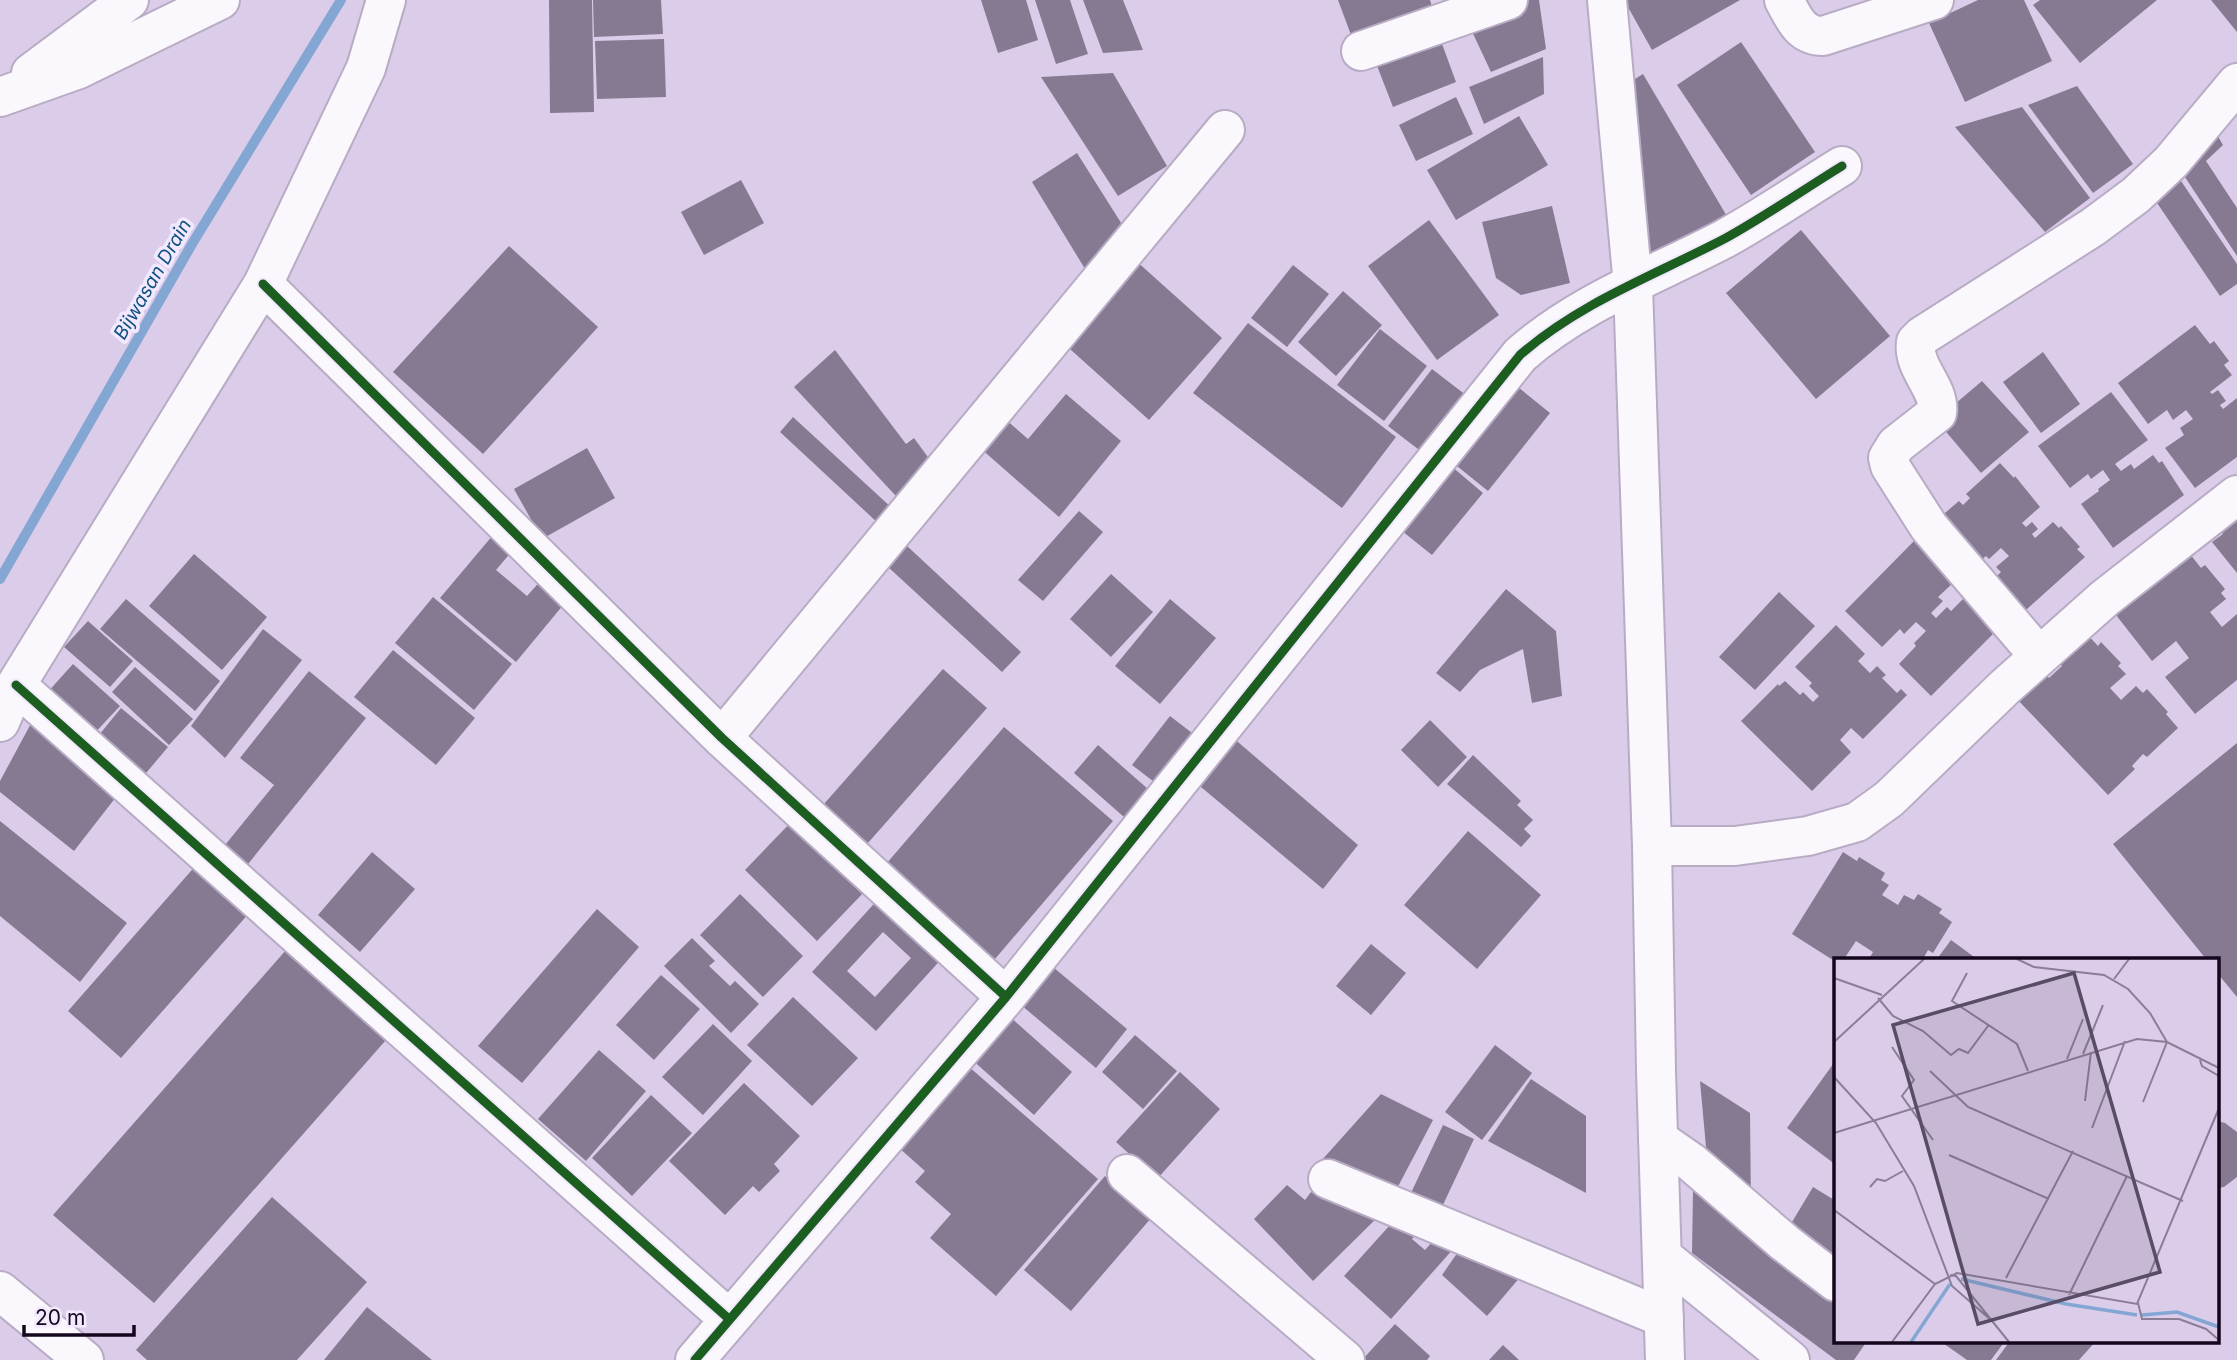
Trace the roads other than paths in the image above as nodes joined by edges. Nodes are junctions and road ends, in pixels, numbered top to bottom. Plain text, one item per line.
1 (129, 0) edge
2 (219, 0) edge
3 (386, 0) edge
4 (1508, 0) edge
5 (1607, 0) edge
6 (1784, 0) edge
7 (1934, 0) edge
8 (1361, 51) dead end
9 (2237, 83) edge
10 (1, 97) edge
11 (1225, 130) dead end
12 (1842, 166) dead end
13 (263, 284) junction
14 (1633, 286) junction
15 (2237, 495) edge
16 (2039, 656) junction
17 (16, 685) junction
18 (0, 722) edge
19 (722, 738) junction
20 (1652, 846) junction
21 (1006, 997) junction
22 (1658, 1139) junction
23 (1127, 1174) dead end
24 (1328, 1179) dead end
25 (1661, 1256) junction
26 (1834, 1280) edge
27 (0, 1292) edge
28 (1664, 1318) junction
29 (729, 1319) junction
30 (84, 1360) edge
31 (695, 1360) edge
32 (1345, 1360) edge
33 (1665, 1360) edge
34 (1790, 1360) edge

1 - 10 street
2 - 10 street
3 - 13 street
4 - 8 street
5 - 14 street
6 - 7 street
9 - 16 street
11 - 19 street
12 - 14 street
13 - 17 street
13 - 19 street
14 - 20 street
14 - 21 street
15 - 16 street
16 - 20 street
17 - 18 street
17 - 29 street
19 - 21 street
20 - 22 street
21 - 29 street
22 - 25 street
22 - 26 street
23 - 32 street
24 - 28 street
25 - 28 street
25 - 34 street
27 - 30 street
28 - 33 street
29 - 31 street

